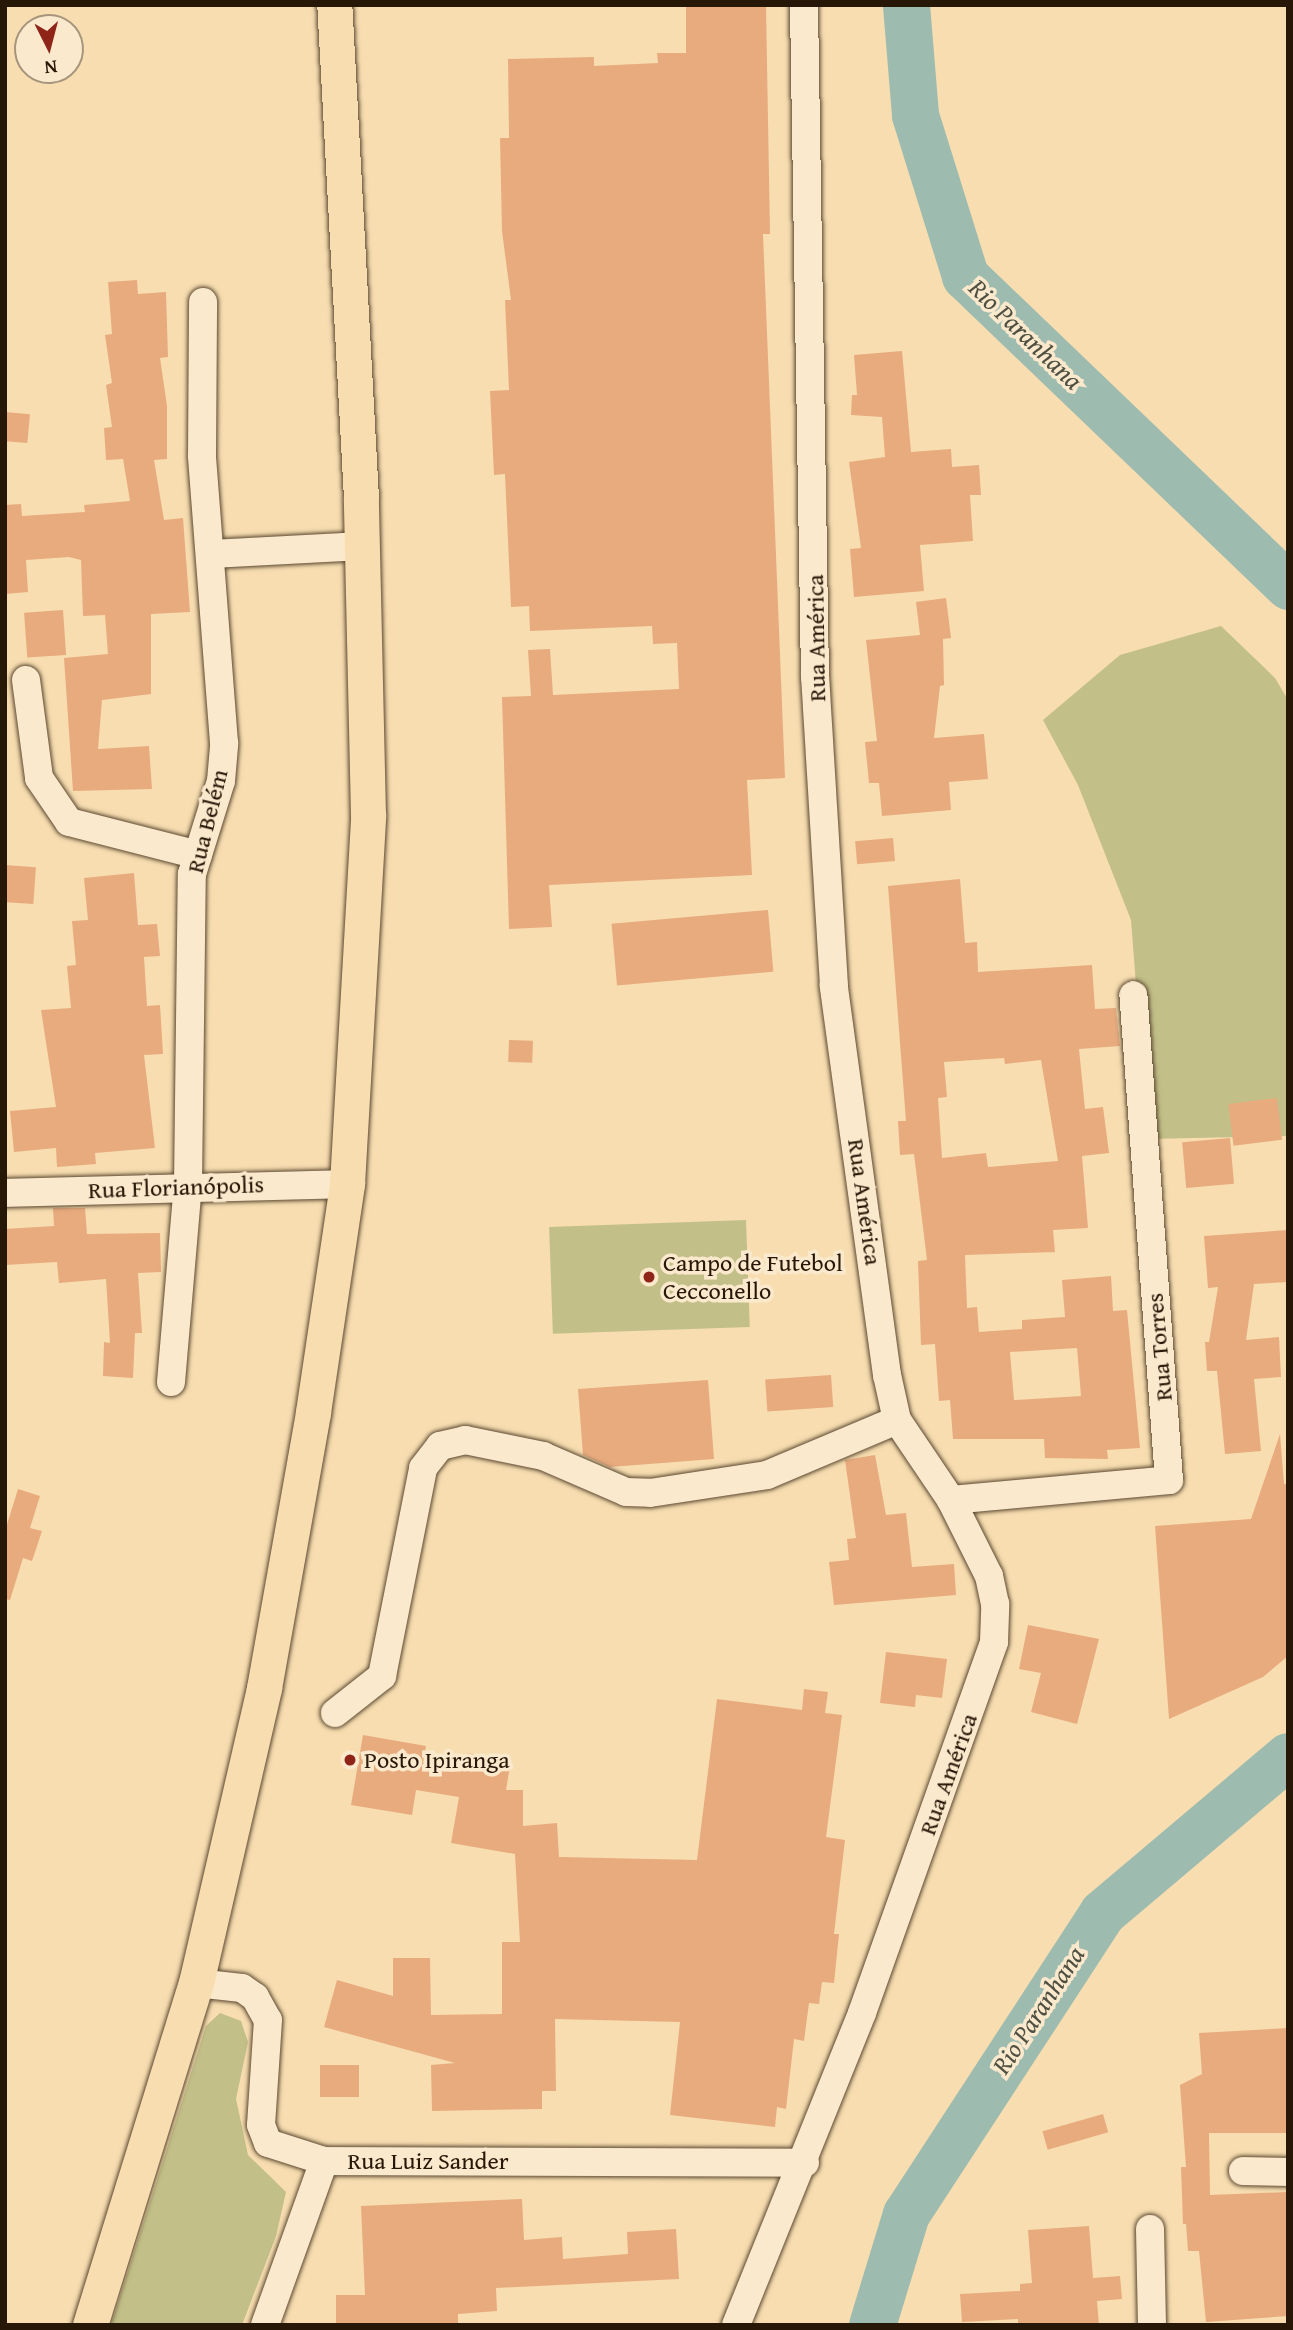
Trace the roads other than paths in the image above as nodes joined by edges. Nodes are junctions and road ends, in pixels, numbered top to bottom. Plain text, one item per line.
1 (334, 5) edge
2 (804, 5) edge
3 (203, 302) dead end
4 (363, 546) junction
5 (211, 554) junction
6 (26, 680) dead end
7 (198, 855) junction
8 (1133, 995) dead end
9 (347, 1184) junction
10 (188, 1185) junction
11 (5, 1193) edge
12 (171, 1382) dead end
13 (897, 1420) junction
14 (951, 1500) junction
15 (335, 1713) dead end
16 (196, 1983) junction
17 (324, 2161) junction
18 (804, 2163) junction
19 (1243, 2171) dead end
20 (1288, 2172) edge
21 (1150, 2229) dead end
22 (90, 2325) edge
23 (264, 2325) edge
24 (736, 2325) edge
25 (1152, 2325) edge

1 - 4 main road
2 - 13 street, Rua América
3 - 5 street, Rua Belém
4 - 5 street
4 - 9 main road
5 - 7 street, Rua Belém
6 - 7 street
7 - 10 street, Rua Belém
8 - 14 street, Rua Torres
9 - 10 street, Rua Florianópolis
9 - 16 main road
10 - 11 street, Rua Florianópolis
10 - 12 street, Rua Belém
13 - 14 street, Rua América
13 - 15 street
14 - 18 street, Rua América
16 - 17 street, Rua Luiz Sander
16 - 22 main road
17 - 18 street, Rua Luiz Sander
17 - 23 street
18 - 24 street, Rua América
19 - 20 street
21 - 25 street

